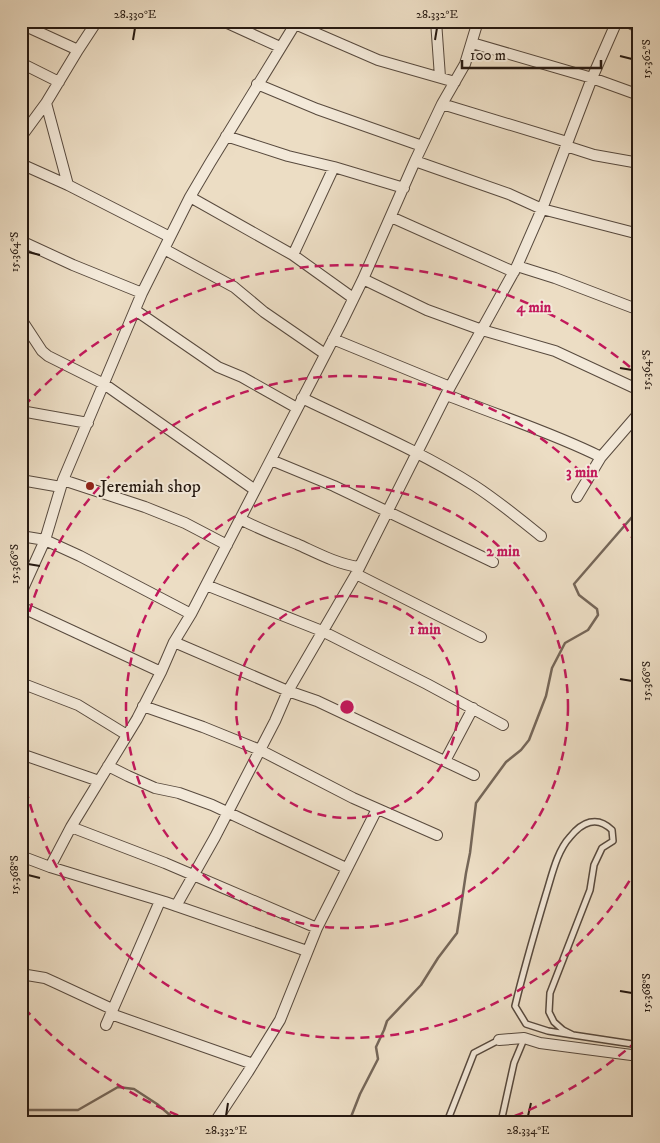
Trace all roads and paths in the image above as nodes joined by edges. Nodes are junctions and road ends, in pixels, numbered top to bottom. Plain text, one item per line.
1 (98, 21) edge
2 (223, 21) edge
3 (436, 21) edge
4 (478, 21) edge
5 (617, 21) edge
6 (626, 21) edge
7 (296, 23) edge
8 (21, 24) edge
9 (639, 28) edge
10 (472, 43) junction
11 (280, 47) junction
12 (78, 50) junction
13 (21, 63) edge
14 (440, 77) junction
15 (592, 78) junction
16 (59, 82) junction
17 (455, 82) junction
18 (257, 84) junction
19 (639, 96) edge
20 (46, 103) junction
21 (442, 104) junction
22 (22, 135) edge
23 (226, 136) junction
24 (567, 144) junction
25 (422, 146) junction
26 (415, 161) junction
27 (639, 163) edge
28 (21, 164) edge
29 (334, 168) junction
30 (68, 184) junction
31 (404, 188) junction
32 (190, 197) junction
33 (542, 209) junction
34 (391, 217) junction
35 (639, 234) edge
36 (170, 237) junction
37 (21, 241) edge
38 (164, 248) junction
39 (293, 255) junction
40 (515, 269) junction
41 (364, 279) junction
42 (142, 292) junction
43 (354, 298) junction
44 (135, 310) junction
45 (639, 310) edge
46 (21, 319) edge
47 (482, 330) junction
48 (333, 339) junction
49 (325, 354) junction
50 (104, 384) junction
51 (639, 390) edge
52 (449, 391) junction
53 (302, 398) junction
54 (297, 408) junction
55 (21, 411) edge
56 (639, 413) edge
57 (88, 423) junction
58 (417, 453) junction
59 (602, 457) junction
60 (271, 460) junction
61 (21, 480) edge
62 (62, 484) junction
63 (255, 490) junction
64 (577, 497) dead end
65 (388, 511) junction
66 (240, 519) junction
67 (21, 536) edge
68 (542, 536) dead end
69 (45, 540) junction
70 (227, 545) junction
71 (493, 562) dead end
72 (357, 571) junction
73 (206, 585) junction
74 (21, 594) edge
75 (21, 606) edge
76 (191, 614) junction
77 (322, 631) junction
78 (481, 637) dead end
79 (174, 642) junction
80 (161, 672) junction
81 (21, 683) edge
82 (288, 691) junction
83 (143, 706) junction
84 (473, 708) junction
85 (503, 726) dead end
86 (127, 735) junction
87 (260, 750) junction
88 (21, 754) edge
89 (444, 761) junction
90 (108, 766) junction
91 (474, 775) dead end
92 (99, 781) junction
93 (377, 809) junction
94 (227, 813) junction
95 (71, 828) junction
96 (437, 835) dead end
97 (21, 856) edge
98 (50, 867) junction
99 (346, 868) junction
100 (194, 876) junction
101 (160, 901) junction
102 (176, 906) junction
103 (317, 928) junction
104 (307, 951) junction
105 (21, 974) edge
106 (111, 1012) junction
107 (106, 1025) dead end
108 (573, 1035) junction
109 (524, 1038) junction
110 (498, 1040) joint
111 (639, 1045) edge
112 (639, 1056) edge
113 (253, 1064) junction
114 (215, 1122) edge
115 (447, 1122) edge
116 (501, 1122) edge

1 - 12 street
2 - 11 street
3 - 14 street
4 - 10 street
5 - 15 street
6 - 9 street
7 - 11 street
7 - 14 street
8 - 12 street
10 - 15 street
10 - 17 street
11 - 18 street
12 - 16 street
13 - 16 street
14 - 17 street
15 - 19 street
15 - 24 street
16 - 20 street
17 - 21 street
18 - 23 street
18 - 25 street
20 - 22 street
20 - 30 street
21 - 24 street
21 - 25 street
23 - 29 street
23 - 32 street
24 - 27 street
24 - 33 street
25 - 26 street
26 - 31 street
26 - 33 street
28 - 30 street
29 - 31 street
29 - 39 street
30 - 36 street
31 - 34 street
32 - 36 street
32 - 39 street
33 - 35 street
33 - 40 street
34 - 40 street
34 - 41 street
36 - 38 street
37 - 42 street
38 - 42 street
38 - 49 street
39 - 43 street
40 - 45 street
40 - 47 street
41 - 43 street
41 - 47 street
42 - 44 street
43 - 48 street
44 - 50 street
44 - 54 street
46 - 50 street
47 - 51 street
47 - 52 street
48 - 49 street
48 - 52 street
49 - 53 street
50 - 57 street
50 - 63 street
52 - 58 street
52 - 59 street
53 - 54 street
53 - 58 street
54 - 60 street
55 - 57 street
56 - 59 street
57 - 62 street
58 - 65 street
58 - 68 street
59 - 64 street
60 - 63 street
60 - 65 street
61 - 62 street
62 - 69 street
62 - 70 street
63 - 66 street
65 - 71 street
65 - 72 street
66 - 70 street
66 - 72 street
67 - 69 street
69 - 74 street
69 - 76 street
70 - 73 street
72 - 77 street
72 - 78 street
73 - 76 street
73 - 77 street
75 - 80 street
76 - 79 street
77 - 82 street
77 - 84 street
79 - 80 street
79 - 82 street
80 - 83 street
81 - 86 street
82 - 87 street
82 - 89 street
83 - 86 street
83 - 87 street
84 - 85 street
84 - 89 street
86 - 90 street
87 - 93 street
87 - 94 street
88 - 92 street
89 - 91 street
90 - 92 street
90 - 94 street
92 - 95 street
93 - 96 street
93 - 99 street
94 - 99 street
94 - 100 street
95 - 98 street
95 - 100 street
97 - 98 street
98 - 101 street
99 - 103 street
100 - 102 street
100 - 103 street
101 - 102 street
101 - 106 street
102 - 104 street
103 - 104 street
104 - 113 street
105 - 106 street
106 - 107 street
106 - 113 street
108 - 108 lane
108 - 111 lane
109 - 110 street
109 - 112 street
109 - 116 lane
110 - 115 lane
113 - 114 street

